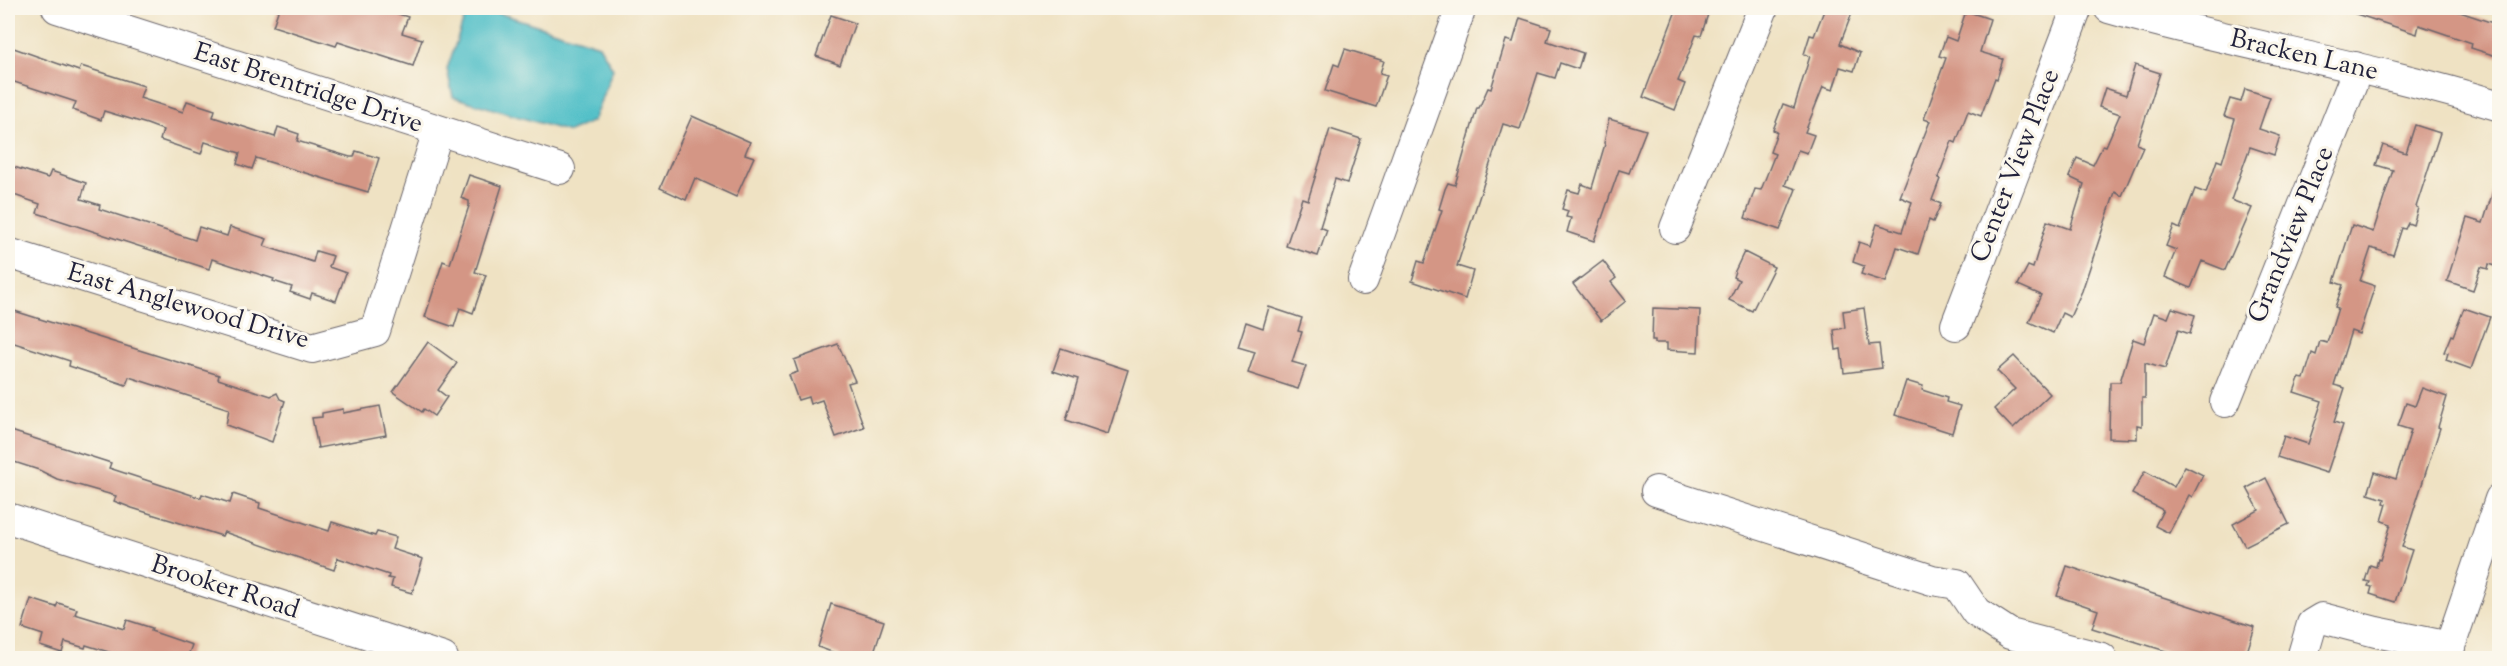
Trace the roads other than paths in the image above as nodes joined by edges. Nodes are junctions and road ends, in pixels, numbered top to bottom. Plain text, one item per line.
1 (57, 8) edge
2 (1461, 8) edge
3 (1763, 8) edge
4 (2077, 8) edge
5 (2109, 8) edge
6 (2355, 67) junction
7 (2499, 106) edge
8 (438, 131) junction
9 (560, 169) dead end
10 (1675, 228) dead end
11 (8, 253) edge
12 (1363, 280) dead end
13 (1956, 325) dead end
14 (2225, 402) dead end
15 (1656, 491) dead end
16 (2499, 499) edge
17 (8, 518) edge
18 (2447, 652) edge
19 (443, 658) edge
20 (2102, 658) edge
21 (2302, 658) edge

1 - 8 street, East Brentridge Drive
2 - 12 street
3 - 10 street
4 - 13 street, Center View Place
5 - 6 street, Bracken Lane
6 - 7 street, Bracken Lane
6 - 14 street, Grandview Place
8 - 9 street, East Brentridge Drive
8 - 11 street, East Anglewood Drive
15 - 20 street
16 - 18 street
17 - 19 street, Brooker Road
18 - 21 street

